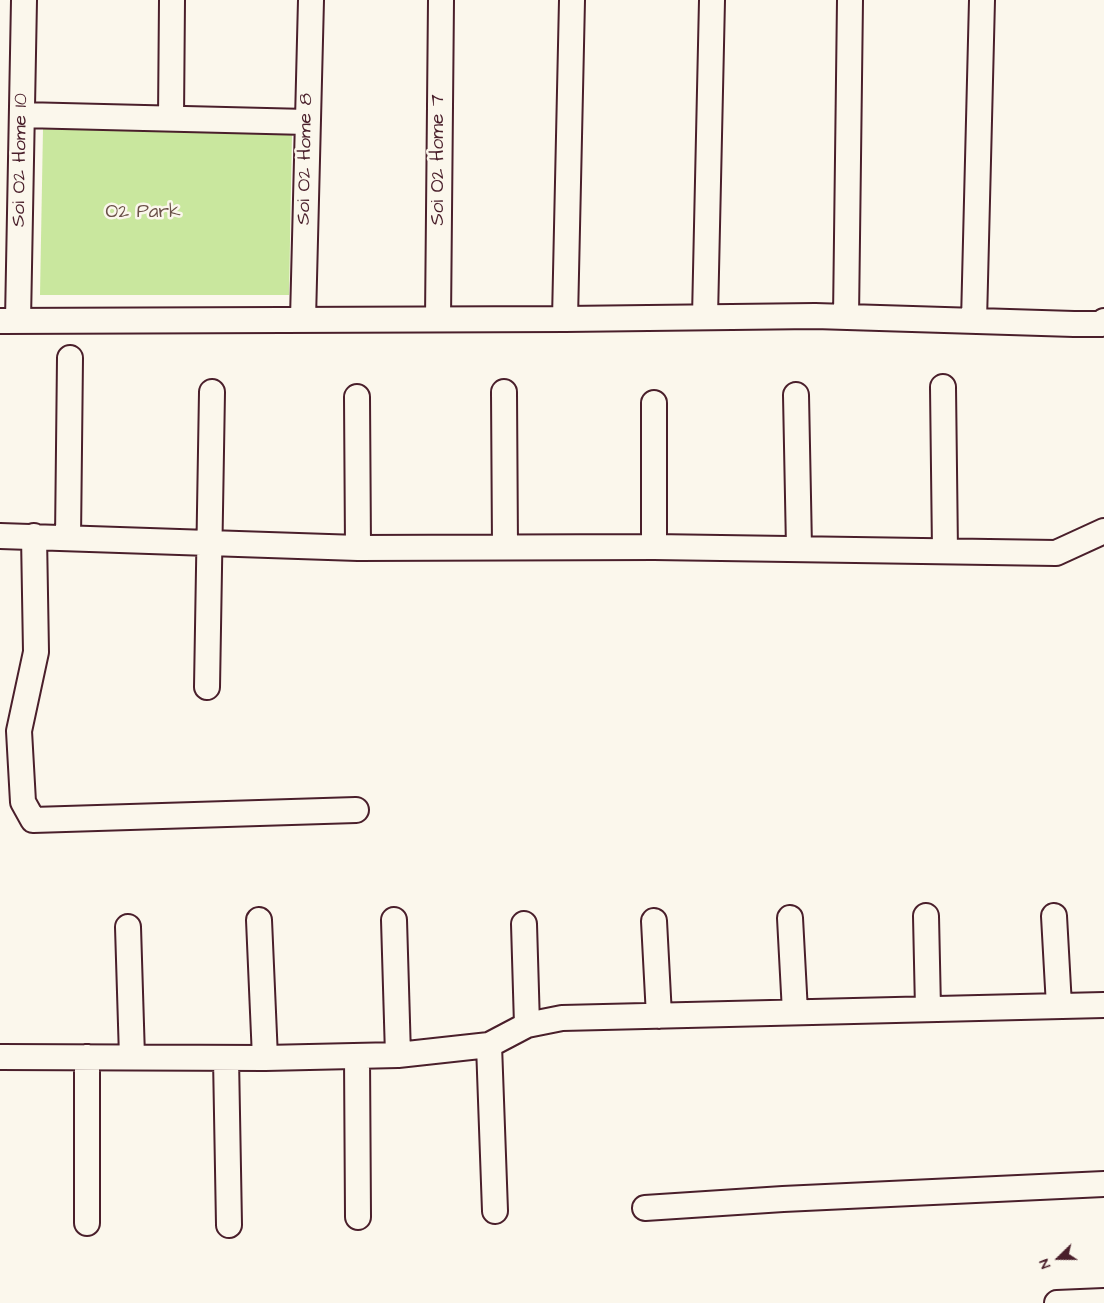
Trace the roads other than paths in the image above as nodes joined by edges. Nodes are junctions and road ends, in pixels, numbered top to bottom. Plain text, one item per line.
1 (24, 0) edge
2 (172, 0) edge
3 (311, 0) edge
4 (441, 0) edge
5 (572, 0) edge
6 (712, 0) edge
7 (850, 0) edge
8 (982, 0) edge
9 (22, 115) junction
10 (171, 118) junction
11 (307, 122) junction
12 (705, 317) junction
13 (846, 317) junction
14 (303, 318) junction
15 (438, 319) junction
16 (565, 319) junction
17 (9, 320) edge
18 (974, 321) junction
19 (1104, 321) edge
20 (70, 358) dead end
21 (943, 387) dead end
22 (212, 392) dead end
23 (504, 392) dead end
24 (796, 395) dead end
25 (357, 397) dead end
26 (654, 403) dead end
27 (1104, 531) edge
28 (0, 536) edge
29 (34, 536) junction
30 (68, 538) junction
31 (208, 543) junction
32 (505, 547) junction
33 (654, 547) junction
34 (358, 548) junction
35 (799, 548) junction
36 (945, 551) junction
37 (207, 687) dead end
38 (9, 732) edge
39 (356, 810) dead end
40 (926, 916) dead end
41 (1054, 916) dead end
42 (790, 918) dead end
43 (259, 920) dead end
44 (394, 920) dead end
45 (654, 921) dead end
46 (524, 924) dead end
47 (128, 926) dead end
48 (1104, 1005) edge
49 (1059, 1006) junction
50 (928, 1008) junction
51 (795, 1012) junction
52 (659, 1016) junction
53 (527, 1025) junction
54 (489, 1045) junction
55 (398, 1054) junction
56 (0, 1057) edge
57 (87, 1057) junction
58 (132, 1057) junction
59 (357, 1057) junction
60 (226, 1058) junction
61 (265, 1058) junction
62 (1104, 1184) edge
63 (645, 1208) dead end
64 (495, 1211) dead end
65 (358, 1217) dead end
66 (87, 1223) dead end
67 (229, 1225) dead end
68 (1104, 1301) edge
69 (1057, 1303) edge

1 - 9 street, Soi O2 Home 10
2 - 10 street
3 - 11 street, Soi O2 Home 8
4 - 15 street, Soi O2 Home 7
5 - 16 street
6 - 12 street
7 - 13 street
8 - 18 street
9 - 10 street
9 - 17 street, Soi O2 Home 10
10 - 11 street
11 - 14 street, Soi O2 Home 8
12 - 13 street
12 - 16 street
13 - 18 street
14 - 15 street
14 - 17 street
15 - 16 street
18 - 19 street
20 - 30 street
21 - 36 street
22 - 31 street
23 - 32 street
24 - 35 street
25 - 34 street
26 - 33 street
27 - 36 street
28 - 29 street
29 - 30 street
29 - 38 street
30 - 31 street
31 - 34 street
31 - 37 street
32 - 33 street
32 - 34 street
33 - 35 street
35 - 36 street
38 - 39 street
40 - 50 street
41 - 49 street
42 - 51 street
43 - 61 street
44 - 55 street
45 - 52 street
46 - 53 street
47 - 58 street
48 - 49 street
49 - 50 street
50 - 51 street
51 - 52 street
52 - 53 street
53 - 54 street
54 - 55 street
54 - 64 street
55 - 59 street
56 - 57 street
57 - 58 street
57 - 66 street
58 - 60 street
59 - 61 street
59 - 65 street
60 - 61 street
60 - 67 street
62 - 63 street
68 - 69 street

